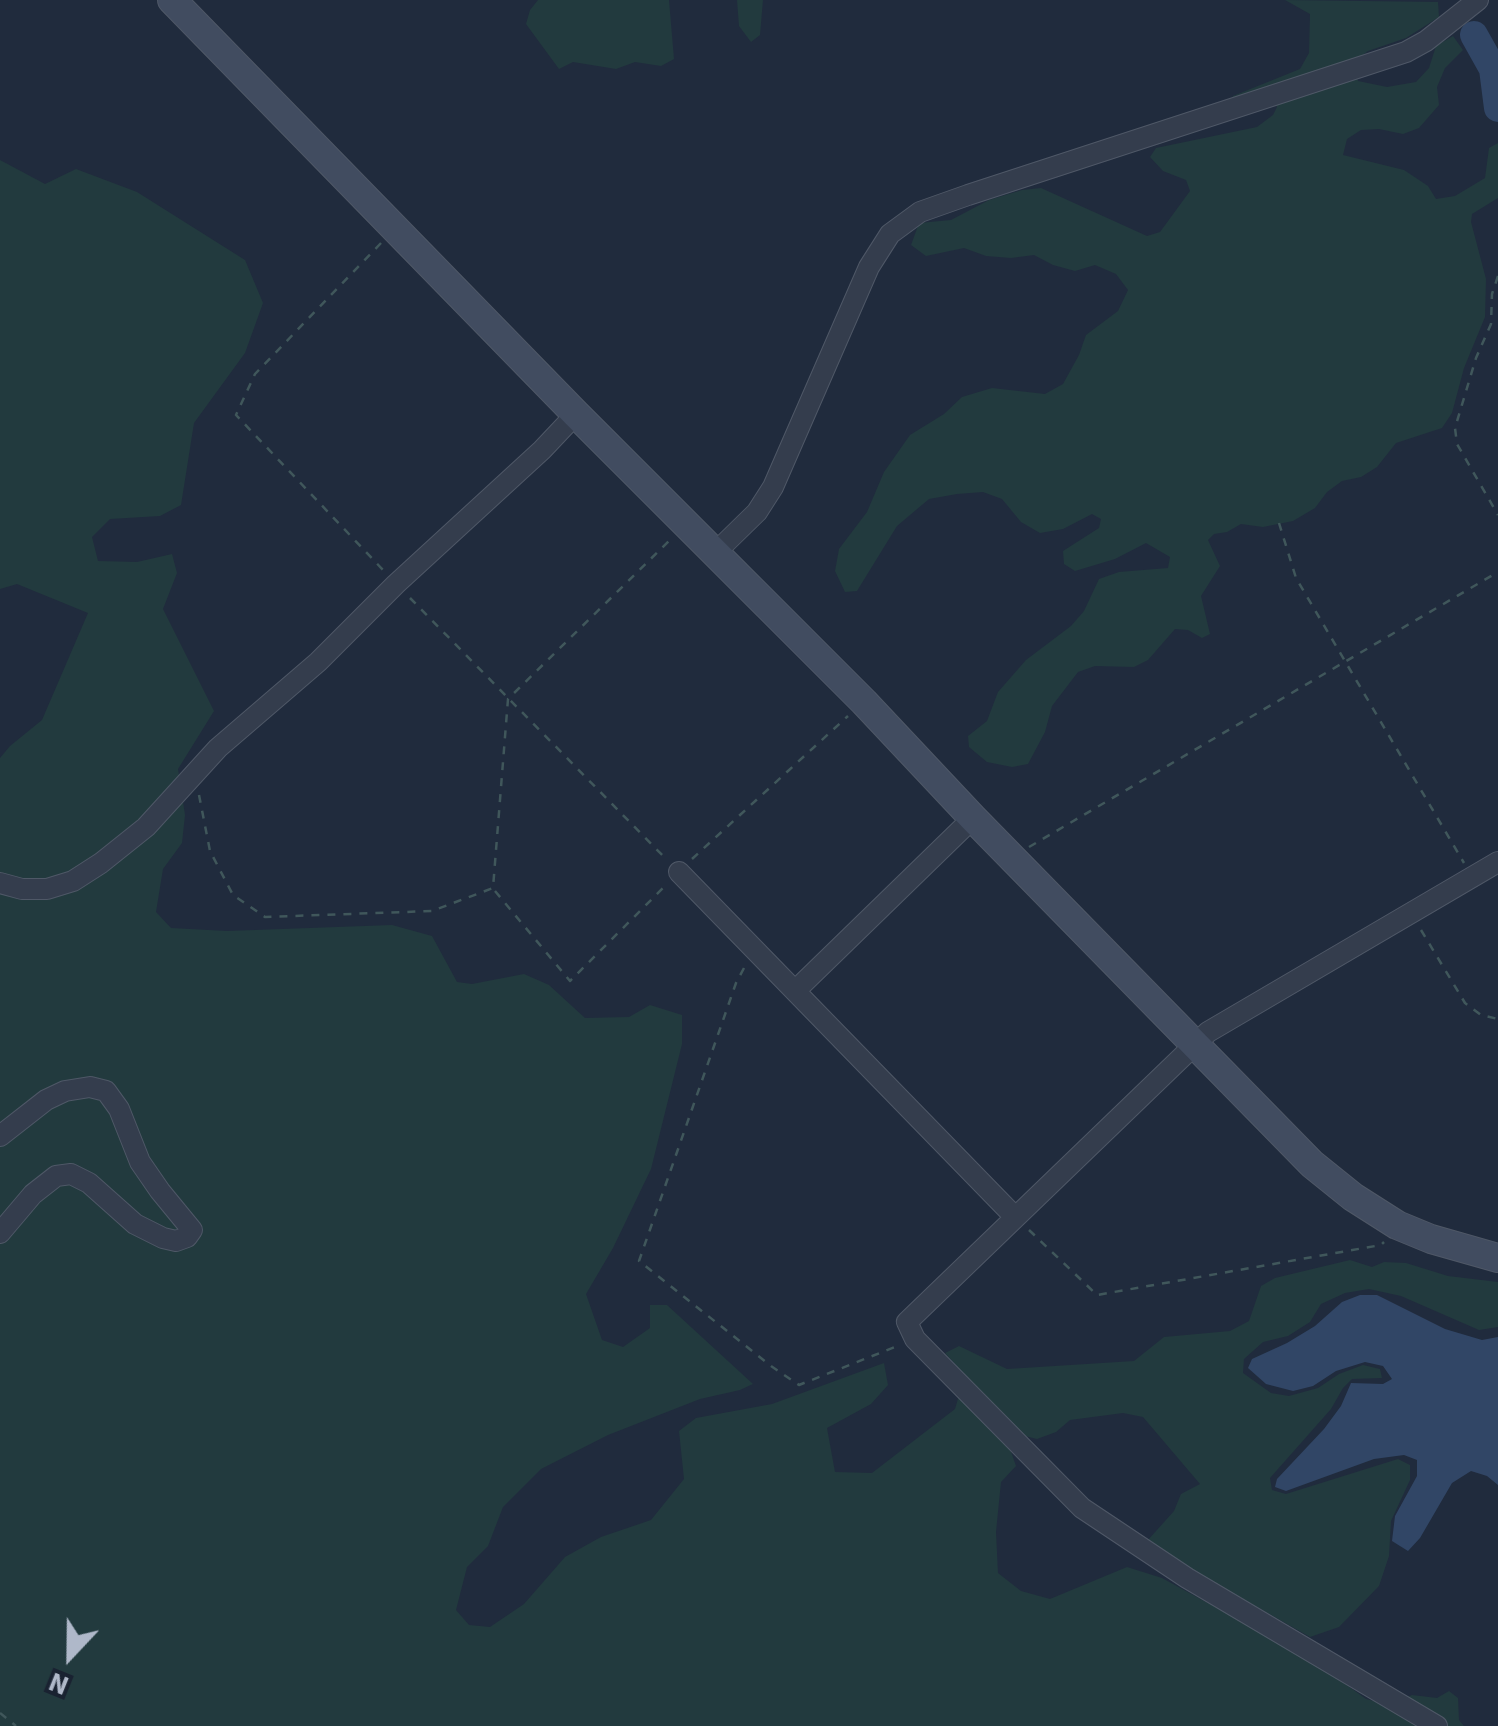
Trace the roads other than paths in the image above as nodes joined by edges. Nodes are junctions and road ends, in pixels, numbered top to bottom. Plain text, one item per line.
1 (172, 0) edge
2 (1478, 0) edge
3 (576, 414) junction
4 (716, 552) junction
5 (973, 818) junction
6 (1498, 862) edge
7 (679, 872) road end
8 (0, 882) edge
9 (795, 991) junction
10 (1194, 1044) junction
11 (0, 1136) edge
12 (1014, 1216) junction
13 (0, 1233) edge
14 (1498, 1258) edge
15 (1437, 1726) edge

1 - 3 street
2 - 4 street
3 - 4 street
3 - 8 street
4 - 5 street
5 - 9 street
5 - 10 street
6 - 10 street
7 - 9 street
9 - 12 street
10 - 12 street
10 - 14 street
11 - 13 street
12 - 15 street

